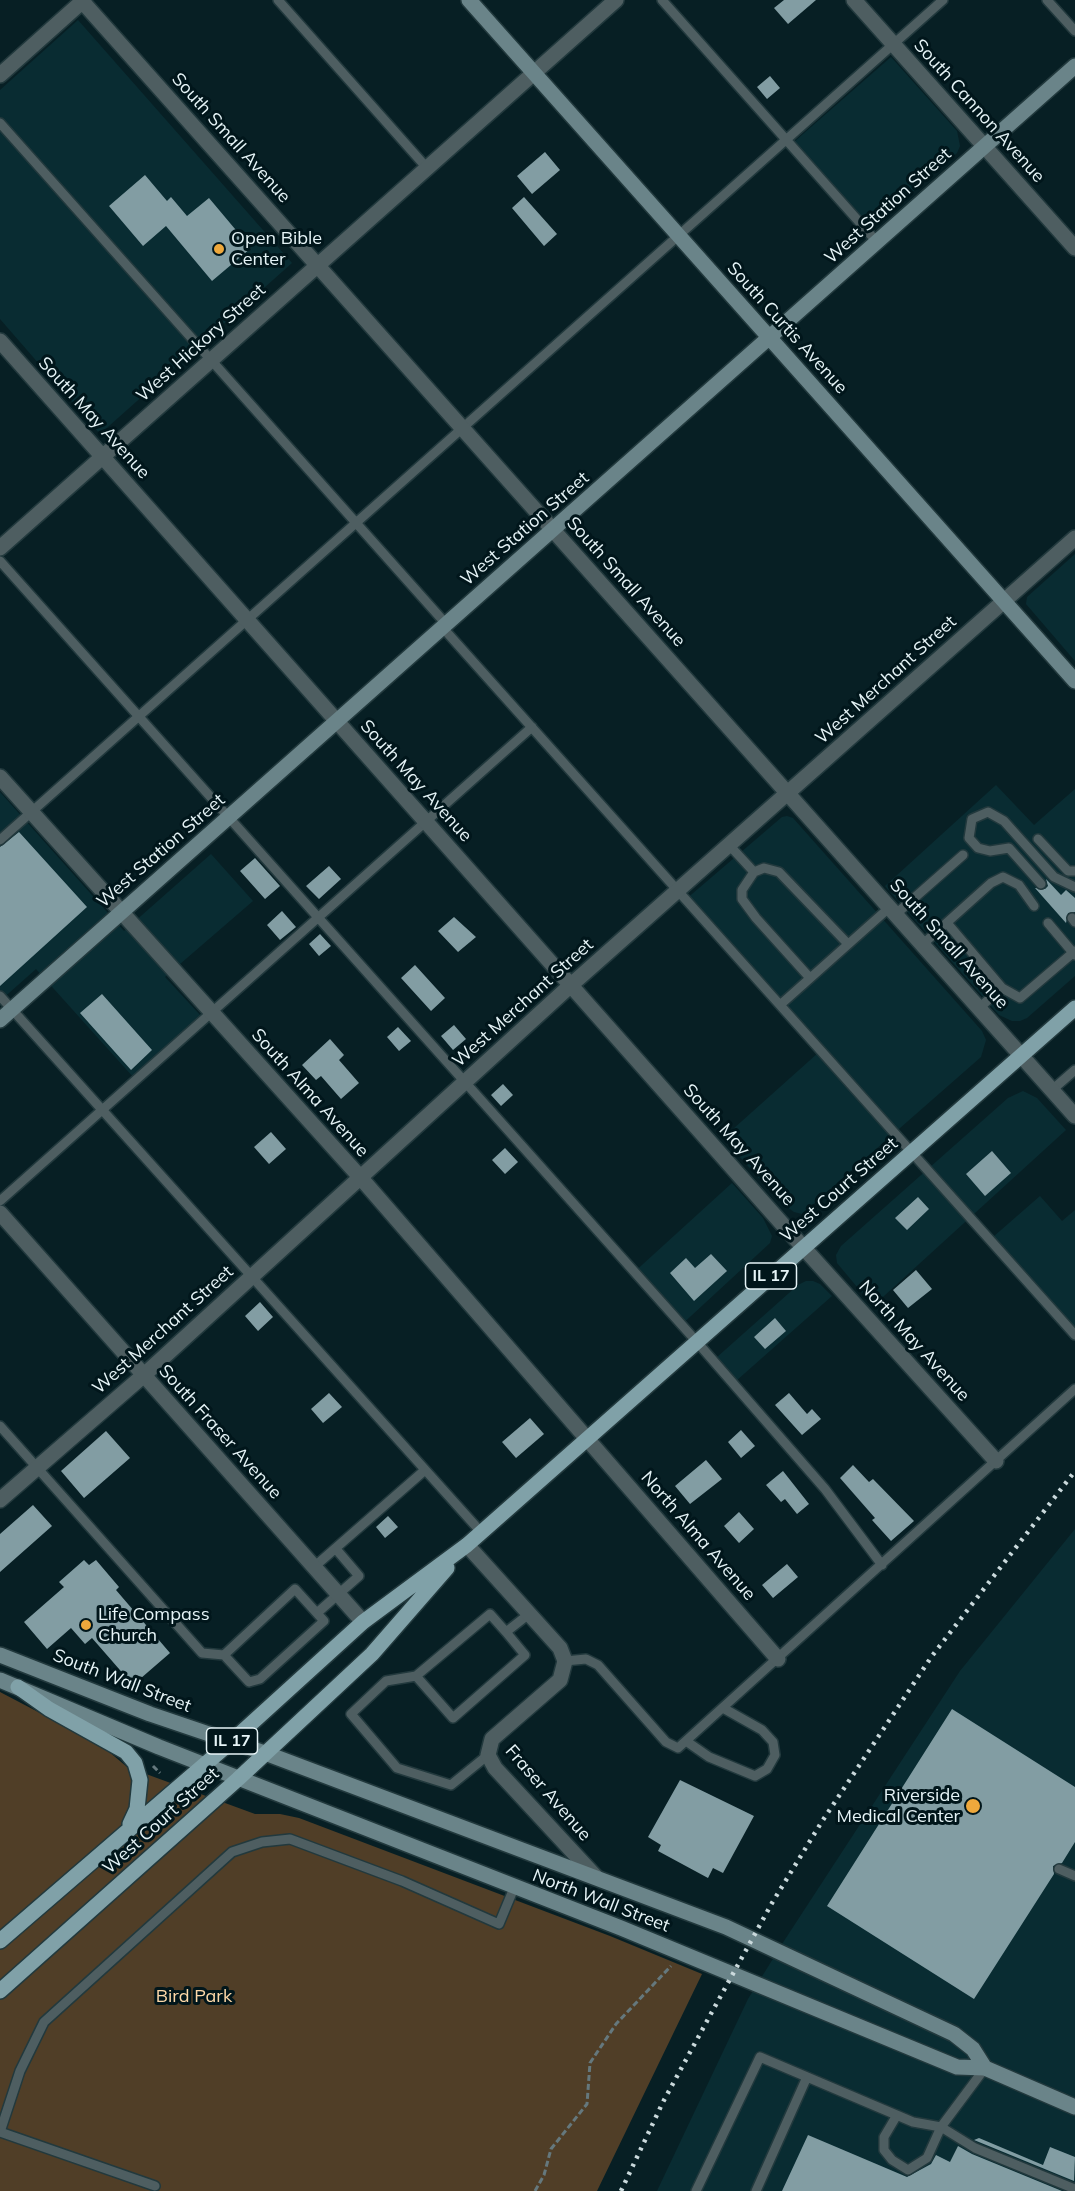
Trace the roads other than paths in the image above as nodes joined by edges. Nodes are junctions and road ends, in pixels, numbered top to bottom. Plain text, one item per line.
1 (83, 0) edge
2 (278, 0) edge
3 (470, 0) edge
4 (616, 0) edge
5 (662, 0) edge
6 (854, 0) edge
7 (943, 0) edge
8 (1047, 0) edge
9 (1075, 31) edge
10 (894, 44) junction
11 (1075, 66) edge
12 (534, 73) junction
13 (0, 75) edge
14 (0, 123) edge
15 (786, 140) junction
16 (985, 146) junction
17 (427, 168) junction
18 (679, 236) junction
19 (877, 242) junction
20 (1075, 248) edge
21 (318, 265) junction
22 (770, 338) junction
23 (0, 341) edge
24 (211, 360) junction
25 (463, 428) junction
26 (102, 457) junction
27 (356, 523) junction
28 (554, 530) junction
29 (1075, 538) edge
30 (0, 548) edge
31 (0, 561) edge
32 (1004, 601) junction
33 (247, 620) junction
34 (445, 627) junction
35 (1075, 681) edge
36 (138, 716) junction
37 (338, 722) junction
38 (532, 727) junction
39 (0, 777) edge
40 (789, 794) junction
41 (31, 812) junction
42 (229, 818) junction
43 (426, 822) junction
44 (1038, 839) dead end
45 (0, 840) edge
46 (730, 846) junction
47 (963, 855) dead end
48 (1075, 871) edge
49 (754, 872) junction
50 (1041, 884) dead end
51 (1075, 887) edge
52 (678, 891) junction
53 (1034, 906) dead end
54 (893, 910) junction
55 (121, 913) junction
56 (318, 918) junction
57 (947, 923) junction
58 (1048, 923) dead end
59 (848, 944) junction
60 (923, 944) junction
61 (1074, 952) edge
62 (810, 978) junction
63 (571, 985) junction
64 (1002, 988) junction
65 (0, 996) edge
66 (780, 1005) junction
67 (979, 1008) junction
68 (1075, 1008) edge
69 (211, 1013) junction
70 (6, 1015) edge
71 (1021, 1055) junction
72 (1075, 1070) edge
73 (465, 1082) junction
74 (1052, 1090) junction
75 (102, 1110) junction
76 (1075, 1116) edge
77 (912, 1152) junction
78 (360, 1177) junction
79 (0, 1201) edge
80 (0, 1213) edge
81 (804, 1248) junction
82 (251, 1276) junction
83 (1075, 1335) edge
84 (697, 1342) junction
85 (144, 1375) junction
86 (1075, 1389) edge
87 (0, 1426) edge
88 (588, 1438) junction
89 (996, 1461) junction
90 (38, 1468) junction
91 (426, 1470) junction
92 (0, 1500) edge
93 (481, 1533) junction
94 (467, 1545) junction
95 (336, 1549) junction
96 (882, 1565) junction
97 (314, 1567) junction
98 (339, 1595) junction
99 (317, 1613) junction
100 (529, 1614) junction
101 (363, 1622) junction
102 (506, 1632) junction
103 (0, 1654) edge
104 (224, 1655) junction
105 (778, 1659) junction
106 (565, 1661) junction
107 (416, 1676) junction
108 (0, 1680) edge
109 (18, 1687) junction
110 (723, 1708) junction
111 (232, 1741) junction
112 (686, 1741) junction
113 (265, 1754) junction
114 (488, 1755) junction
115 (203, 1765) junction
116 (238, 1779) junction
117 (126, 1831) junction
118 (1059, 1869) dead end
119 (1075, 1876) edge
120 (596, 1877) junction
121 (514, 1888) junction
122 (0, 1941) edge
123 (0, 1991) edge
124 (985, 2068) junction
125 (807, 2077) junction
126 (1075, 2106) edge
127 (897, 2115) junction
128 (941, 2127) junction
129 (0, 2132) edge
130 (156, 2187) dead end
131 (1075, 2189) edge
132 (696, 2191) edge
133 (756, 2191) edge

1 - 13 street
1 - 21 street, South Small Avenue
2 - 17 lane
3 - 12 main road, South Curtis Avenue
4 - 12 street, West Hickory Street
5 - 15 lane
6 - 10 street, South Cannon Avenue
7 - 10 lane
8 - 9 lane
10 - 15 lane
10 - 16 street, South Cannon Avenue
11 - 16 main road, West Station Street
12 - 17 street, West Hickory Street
12 - 18 main road, South Curtis Avenue
14 - 24 lane
15 - 18 lane
15 - 19 lane
16 - 19 main road, West Station Street
16 - 20 street, South Cannon Avenue
17 - 21 street, West Hickory Street
18 - 22 main road, South Curtis Avenue
18 - 25 lane
19 - 22 main road, West Station Street
21 - 24 street, West Hickory Street
21 - 25 street, South Small Avenue
22 - 28 main road, West Station Street
22 - 32 main road, South Curtis Avenue
23 - 26 street, South May Avenue
24 - 26 street, West Hickory Street
24 - 27 lane
25 - 27 lane
25 - 28 street, South Small Avenue
26 - 30 street, West Hickory Street
26 - 33 street, South May Avenue
27 - 33 lane
27 - 34 lane
28 - 34 main road, West Station Street
28 - 40 street, South Small Avenue
29 - 32 street, West Merchant Street
31 - 36 lane
32 - 35 main road, South Curtis Avenue
32 - 40 street, West Merchant Street
33 - 36 lane
33 - 37 street, South May Avenue
34 - 37 main road, West Station Street
34 - 38 lane
36 - 41 lane
36 - 42 lane
37 - 42 main road, West Station Street
37 - 43 street, South May Avenue
38 - 43 lane
38 - 52 lane
39 - 41 street, South Alma Avenue
40 - 46 street, West Merchant Street
40 - 54 street, South Small Avenue
41 - 45 lane
41 - 55 street, South Alma Avenue
42 - 55 main road, West Station Street
42 - 56 lane
43 - 56 lane
43 - 63 street, South May Avenue
44 - 48 lane
46 - 49 lane
46 - 52 street, West Merchant Street
47 - 54 lane
49 - 59 lane
49 - 62 lane
50 - 51 lane
52 - 63 street, West Merchant Street
52 - 66 lane
53 - 57 lane
54 - 59 lane
54 - 60 street, South Small Avenue
55 - 69 street, South Alma Avenue
55 - 70 main road, West Station Street
56 - 69 lane
56 - 73 lane
57 - 60 lane
57 - 64 lane
58 - 61 lane
59 - 62 lane
60 - 67 street, South Small Avenue
61 - 64 lane
62 - 66 lane
63 - 73 street, West Merchant Street
63 - 81 street, South May Avenue
64 - 67 lane
65 - 70 lane
66 - 77 lane
67 - 71 street, South Small Avenue
68 - 71 main road, West Court Street / IL 17
69 - 75 lane
69 - 78 street, South Alma Avenue
70 - 75 lane
71 - 74 street, South Small Avenue
71 - 77 main road, West Court Street / IL 17
72 - 74 lane
73 - 78 street, West Merchant Street
73 - 84 lane
74 - 76 street, South Small Avenue
75 - 79 lane
75 - 82 lane
77 - 81 main road, West Court Street / IL 17
77 - 83 lane
78 - 82 street, West Merchant Street
78 - 88 street, South Alma Avenue
80 - 85 street, South Fraser Avenue
81 - 84 main road, West Court Street / IL 17
81 - 89 street, North May Avenue
82 - 85 street, West Merchant Street
82 - 91 lane
84 - 88 main road, West Court Street / IL 17
84 - 96 lane
85 - 90 street, West Merchant Street
85 - 97 street, South Fraser Avenue
86 - 89 lane
87 - 90 lane
88 - 93 main road, West Court Street / IL 17
88 - 105 street, North Alma Avenue
89 - 96 lane
90 - 92 street, West Merchant Street
90 - 104 lane
91 - 93 lane
91 - 95 lane
93 - 94 main road, West Court Street / IL 17
94 - 100 street
94 - 101 main road, West Court Street / IL 17
94 - 113 main road, West Court Street / IL 17
95 - 97 lane
95 - 98 lane
96 - 105 lane
97 - 98 street, South Fraser Avenue
98 - 99 lane
98 - 101 street, South Fraser Avenue
99 - 104 lane
99 - 104 lane
100 - 102 lane
100 - 106 street
101 - 111 main road, West Court Street / IL 17
102 - 107 lane
102 - 107 lane
103 - 111 main road, South Wall Street
105 - 110 lane
106 - 112 lane
106 - 114 street, Fraser Avenue
107 - 114 lane
108 - 109 main road
109 - 115 main road
109 - 117 main road
110 - 112 lane
110 - 112 lane
111 - 113 main road, North Wall Street
111 - 115 main road, West Court Street / IL 17
113 - 116 main road, West Court Street / IL 17
113 - 120 main road, North Wall Street
114 - 120 street, Fraser Avenue
115 - 116 main road, North Wall Street
115 - 117 main road, West Court Street / IL 17
116 - 121 main road, North Wall Street
116 - 123 main road, West Court Street / IL 17
117 - 122 main road, West Court Street / IL 17
118 - 119 lane
120 - 124 main road, North Wall Street
121 - 124 main road, North Wall Street
121 - 129 lane
124 - 126 main road, North Wall Street
124 - 128 lane
125 - 127 lane
125 - 132 lane
125 - 133 lane
127 - 128 lane
127 - 128 lane
128 - 131 lane
129 - 130 lane

